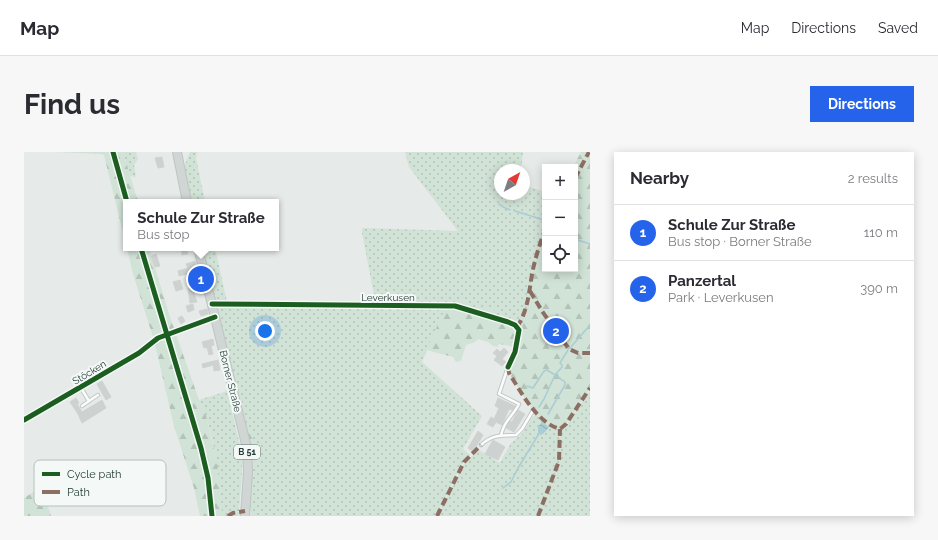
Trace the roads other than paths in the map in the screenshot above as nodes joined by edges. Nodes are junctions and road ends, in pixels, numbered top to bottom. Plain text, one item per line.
1 (177, 152) edge
2 (186, 199) edge
3 (199, 251) edge
4 (212, 304) junction
5 (215, 318) junction
6 (170, 333) dead end
7 (161, 337) dead end
8 (508, 367) joint
9 (81, 387) junction
10 (98, 395) dead end
11 (89, 401) junction
12 (82, 406) dead end
13 (534, 409) dead end
14 (24, 420) edge
15 (501, 436) junction
16 (482, 445) dead end
17 (245, 516) edge

1 - 2 main road
3 - 4 main road, Borner Straße / B 51
4 - 5 main road, Borner Straße / B 51
4 - 8 street, Leverkusen
5 - 6 street
5 - 17 main road, Borner Straße / B 51
7 - 9 street, Stöcken
8 - 15 lane
9 - 11 lane
9 - 14 street, Stöcken
10 - 11 lane
11 - 12 lane
13 - 15 lane
15 - 16 lane

